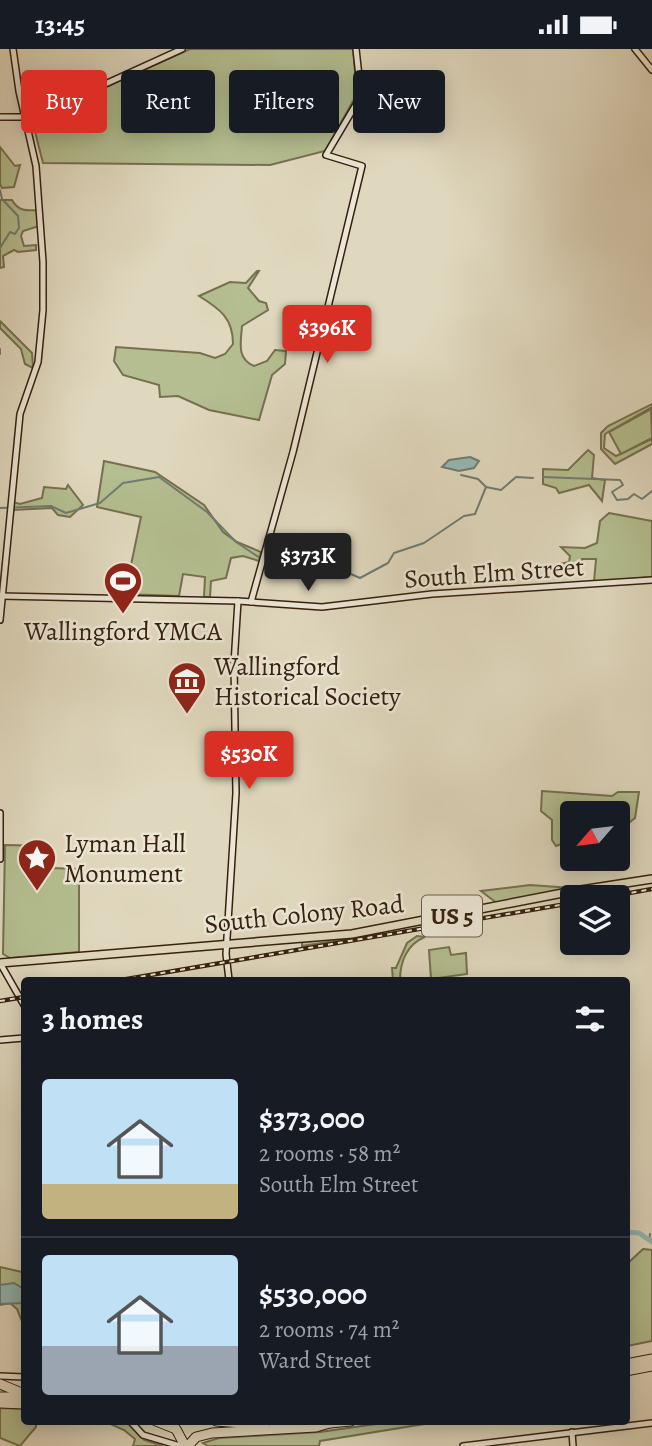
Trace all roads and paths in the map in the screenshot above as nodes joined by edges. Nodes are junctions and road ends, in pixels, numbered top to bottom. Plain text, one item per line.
1 (13, 49) edge
2 (182, 49) edge
3 (356, 49) edge
4 (635, 49) edge
5 (652, 70) edge
6 (107, 82) edge
7 (21, 91) edge
8 (0, 117) edge
9 (21, 118) edge
10 (30, 133) edge
11 (652, 580) edge
12 (1, 596) edge
13 (238, 601) junction
14 (251, 602) junction
15 (0, 620) edge
16 (0, 813) edge
17 (0, 859) edge
18 (652, 879) edge
19 (227, 944) junction
20 (0, 963) edge
21 (229, 977) edge
22 (21, 1000) edge
23 (21, 1038) edge
24 (0, 1040) edge
25 (652, 1359) edge
26 (630, 1363) edge
27 (652, 1366) edge
28 (630, 1370) edge
29 (0, 1376) edge
30 (21, 1377) edge
31 (0, 1384) edge
32 (21, 1394) edge
33 (21, 1396) edge
34 (0, 1397) edge
35 (0, 1403) edge
36 (21, 1404) edge
37 (652, 1423) edge
38 (134, 1425) edge
39 (166, 1425) edge
40 (320, 1425) edge
41 (572, 1432) junction
42 (182, 1446) edge
43 (463, 1446) edge
44 (573, 1446) edge

1 - 7 main road
2 - 6 main road
3 - 14 main road
4 - 5 main road
8 - 9 main road
10 - 12 main road
11 - 14 main road, South Elm Street
12 - 13 main road, South Elm Street
12 - 15 main road
13 - 14 main road, South Elm Street
13 - 19 main road
16 - 17 main road
18 - 19 main road, South Colony Road / US 5
19 - 20 main road, South Colony Road / US 5
19 - 21 main road
20 - 22 main road
23 - 24 main road
25 - 26 highway
27 - 28 highway
29 - 30 main road
31 - 32 highway
33 - 34 highway
35 - 36 highway
37 - 41 main road
38 - 42 main road
39 - 42 highway
40 - 42 highway
41 - 43 main road
41 - 44 main road

